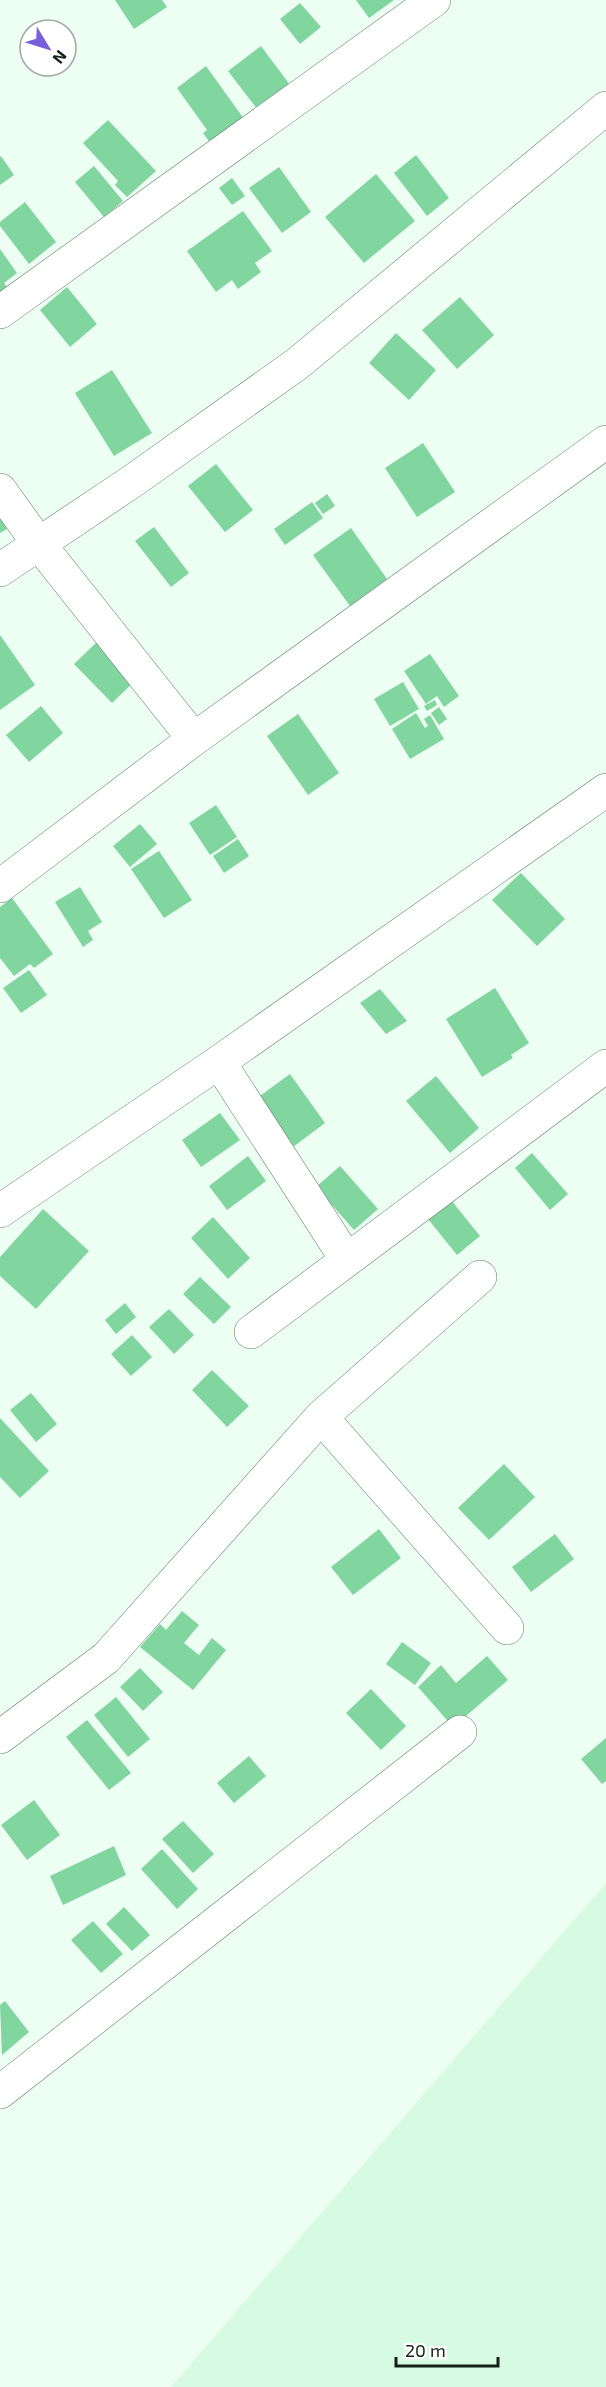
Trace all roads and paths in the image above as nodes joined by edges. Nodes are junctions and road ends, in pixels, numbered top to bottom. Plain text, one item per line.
1 (434, 0) edge
2 (606, 108) edge
3 (0, 312) edge
4 (606, 442) edge
5 (0, 490) edge
6 (39, 544) junction
7 (0, 570) edge
8 (194, 739) junction
9 (606, 790) edge
10 (0, 886) edge
11 (219, 1062) junction
12 (606, 1066) edge
13 (0, 1211) edge
14 (348, 1260) junction
15 (480, 1277) dead end
16 (251, 1332) dead end
17 (321, 1417) junction
18 (507, 1628) dead end
19 (460, 1732) dead end
20 (0, 1737) edge
21 (0, 2092) edge

1 - 3 street
2 - 6 street
4 - 8 street
5 - 6 street
6 - 7 street
6 - 8 street
8 - 10 street
9 - 11 street
11 - 13 street
11 - 14 street
12 - 14 street
14 - 16 street
15 - 17 street
17 - 18 street
17 - 20 street
19 - 21 street

